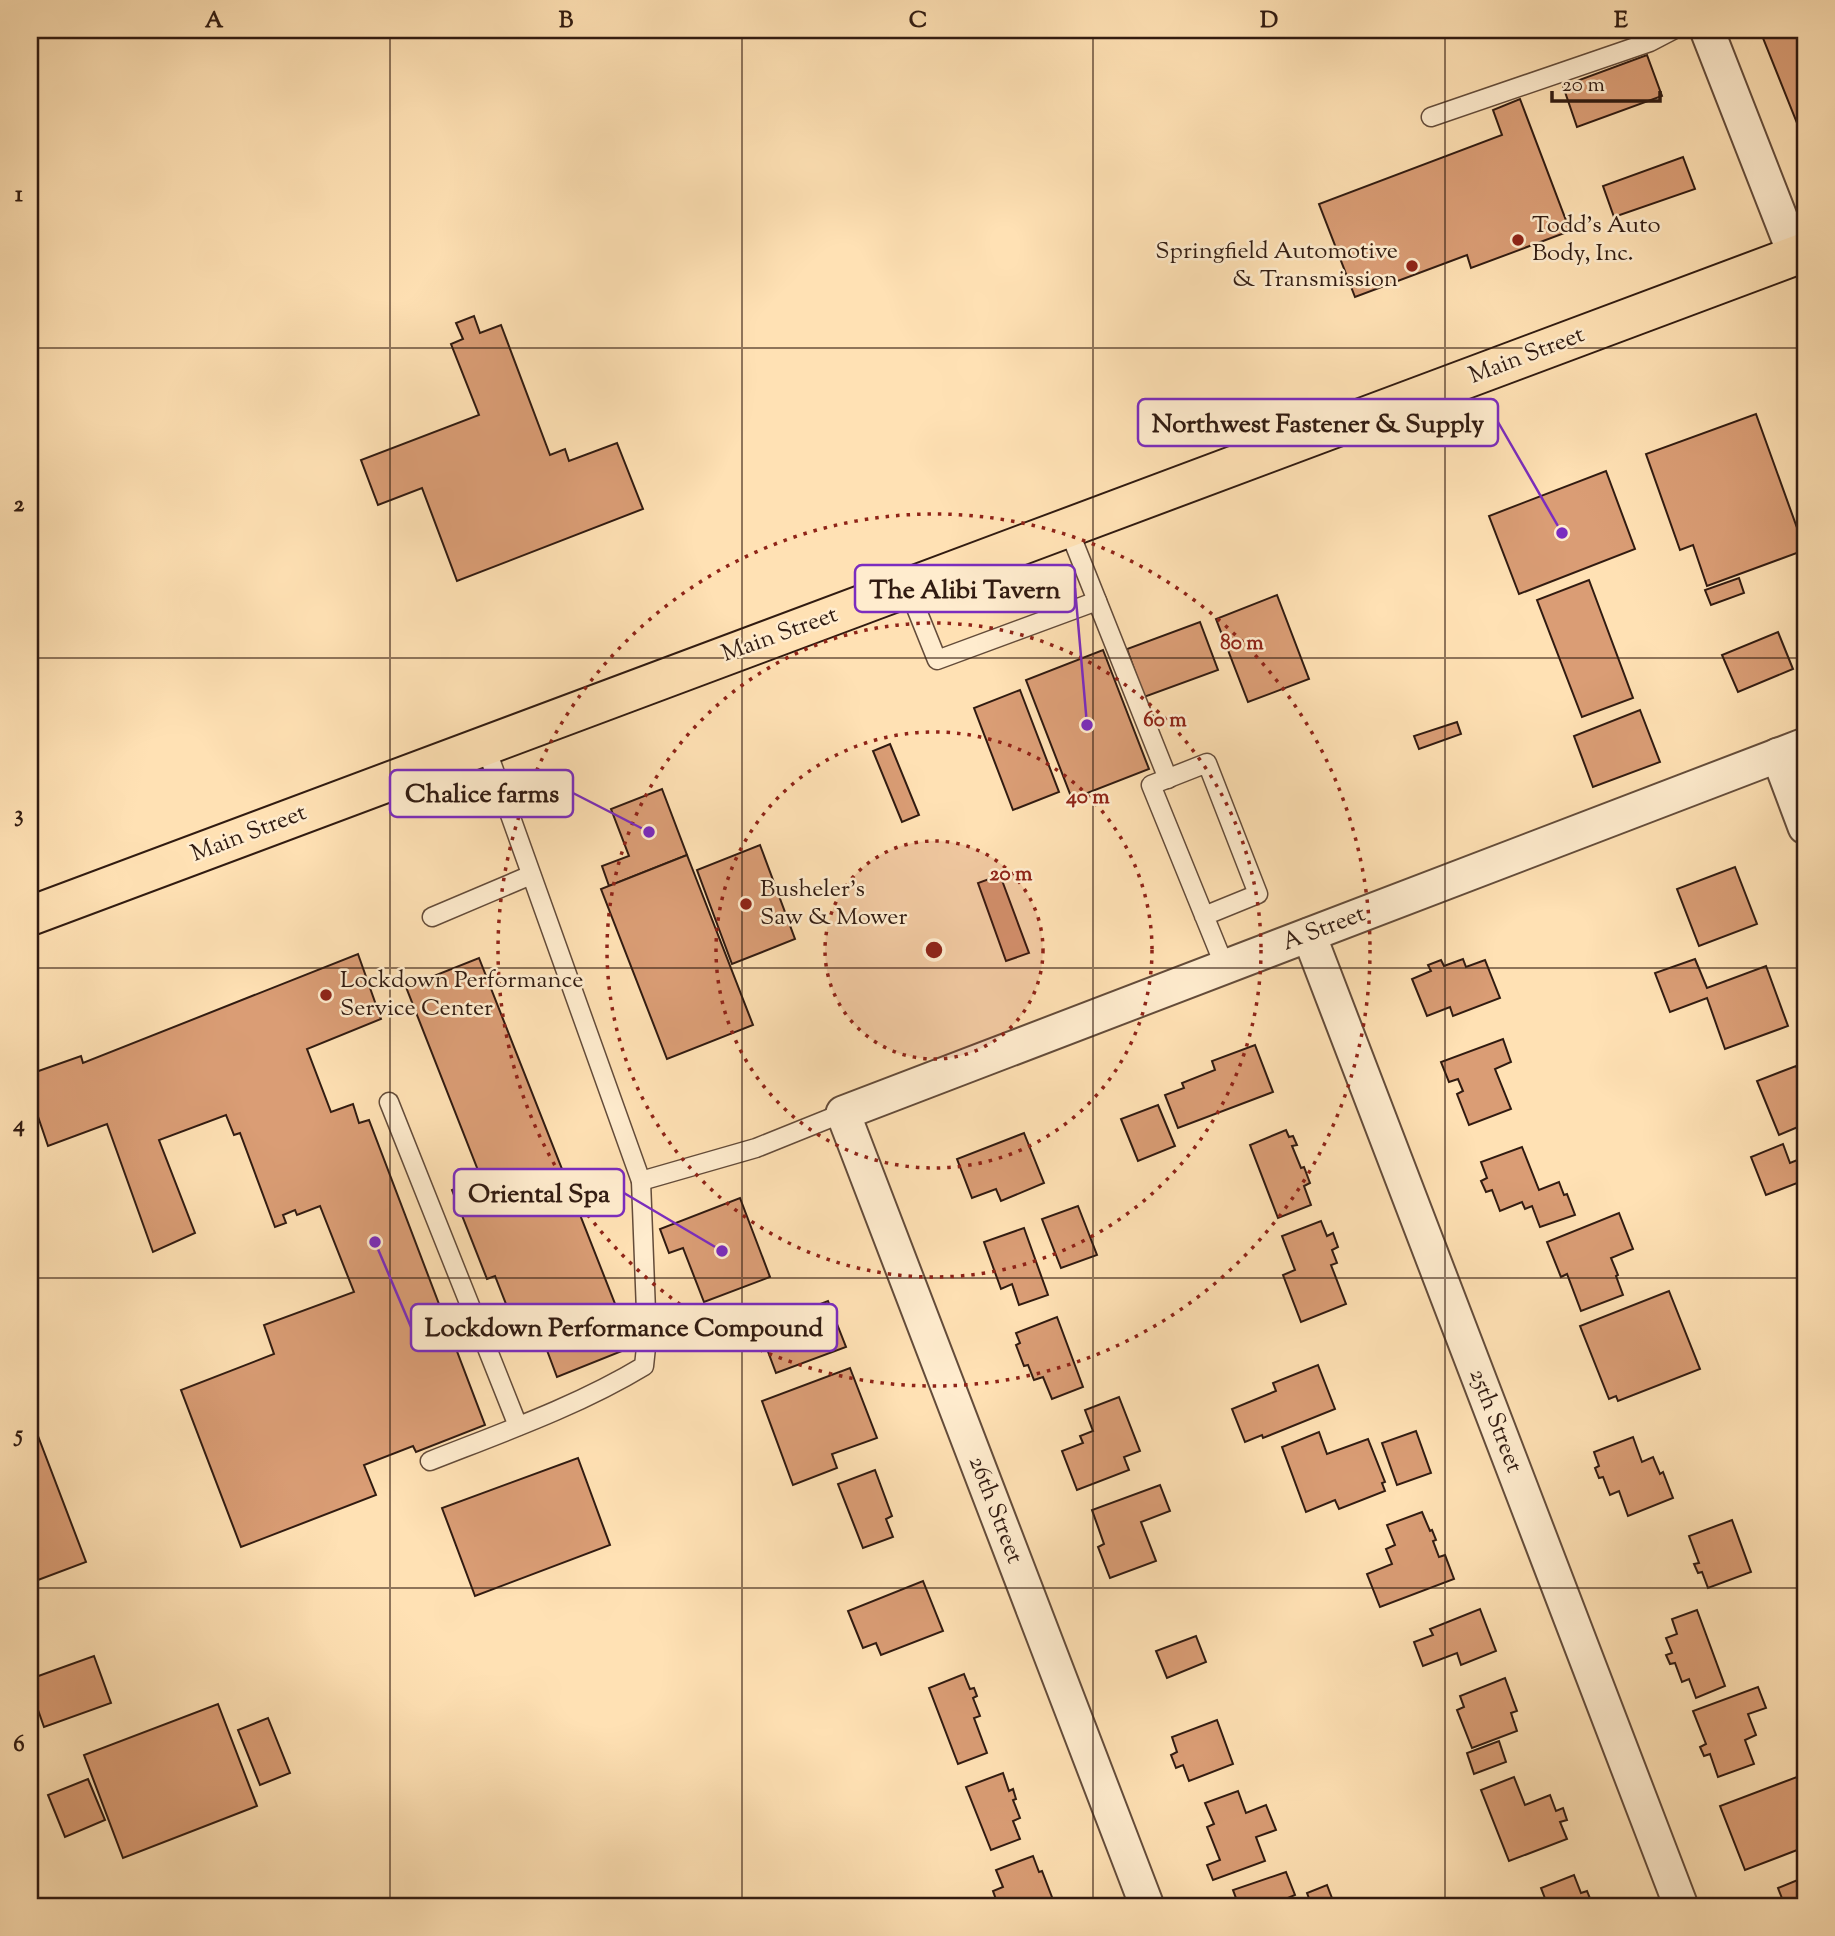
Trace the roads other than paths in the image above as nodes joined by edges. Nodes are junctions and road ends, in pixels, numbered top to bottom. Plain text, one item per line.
1 (1673, 30) edge
2 (1707, 30) edge
3 (1431, 117) dead end
4 (1800, 254) edge
5 (1068, 527) junction
6 (908, 587) junction
7 (1097, 601) junction
8 (485, 745) junction
9 (1792, 750) edge
10 (1168, 779) junction
11 (1805, 827) edge
12 (531, 875) junction
13 (30, 916) edge
14 (1204, 916) junction
15 (432, 917) dead end
16 (1309, 935) junction
17 (1225, 967) junction
18 (389, 1102) dead end
19 (843, 1113) junction
20 (641, 1181) junction
21 (518, 1426) junction
22 (430, 1461) dead end
23 (1147, 1906) edge
24 (1681, 1906) edge

1 - 3 lane
2 - 4 street
4 - 5 main road, Main Street
5 - 6 main road, Main Street
5 - 7 lane
6 - 7 lane
6 - 8 main road, Main Street
7 - 10 lane
8 - 12 lane
8 - 13 main road, Main Street
9 - 11 street
9 - 16 street, A Street
10 - 14 lane
10 - 14 lane
12 - 15 lane
12 - 20 lane
14 - 17 lane
16 - 17 street, A Street
16 - 24 street, 25th Street
17 - 19 street, A Street
18 - 21 lane
19 - 20 lane
19 - 23 street, 26th Street
20 - 21 lane
21 - 22 lane

